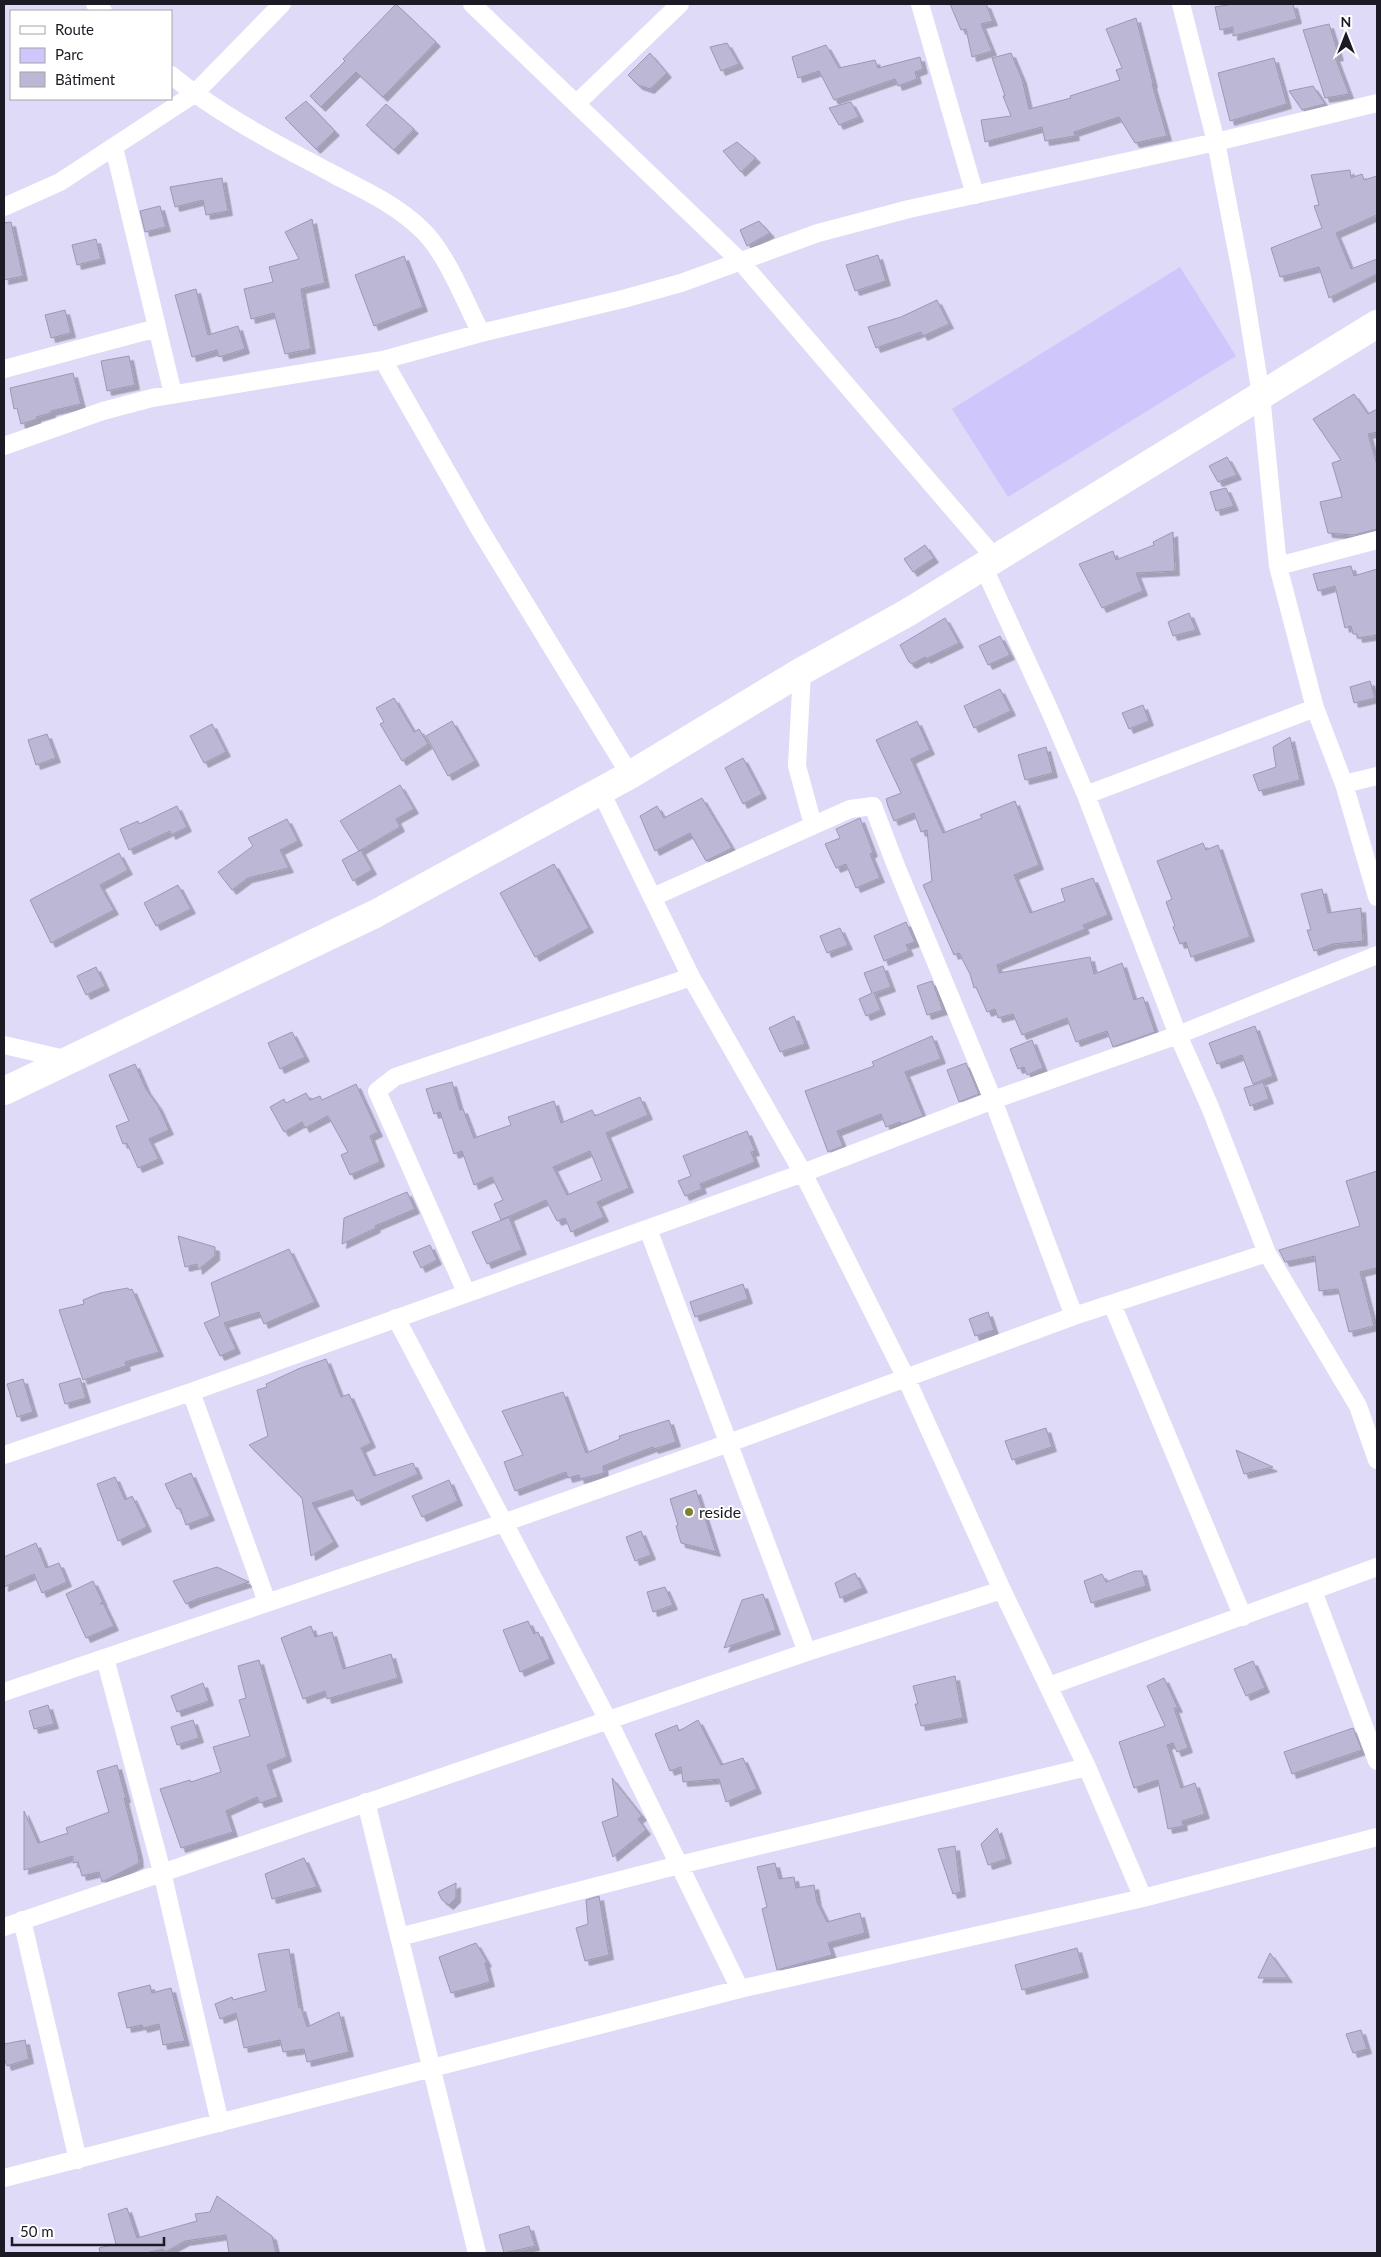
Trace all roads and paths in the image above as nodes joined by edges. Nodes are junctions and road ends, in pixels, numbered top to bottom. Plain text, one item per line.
1 (282, 4) edge
2 (472, 4) edge
3 (680, 4) edge
4 (920, 4) edge
5 (1181, 4) edge
6 (172, 76) edge
7 (194, 94) junction
8 (1377, 102) edge
9 (577, 103) junction
10 (1216, 142) junction
11 (114, 147) junction
12 (975, 195) junction
13 (4, 207) edge
14 (741, 262) junction
15 (1377, 324) edge
16 (157, 328) junction
17 (481, 333) junction
18 (383, 360) junction
19 (4, 369) edge
20 (173, 394) junction
21 (1261, 395) junction
22 (4, 446) edge
23 (1377, 540) edge
24 (989, 562) junction
25 (1278, 566) junction
26 (802, 671) junction
27 (1315, 708) junction
28 (630, 774) junction
29 (1377, 776) edge
30 (1344, 784) junction
31 (600, 790) junction
32 (1086, 796) junction
33 (813, 825) junction
34 (653, 897) junction
35 (1377, 897) edge
36 (1377, 955) edge
37 (692, 977) junction
38 (1178, 1035) junction
39 (4, 1045) edge
40 (69, 1060) junction
41 (4, 1091) edge
42 (993, 1100) junction
43 (803, 1173) junction
44 (648, 1229) junction
45 (1267, 1253) junction
46 (466, 1292) junction
47 (1112, 1304) junction
48 (1074, 1316) junction
49 (396, 1318) junction
50 (906, 1378) junction
51 (190, 1392) junction
52 (729, 1443) junction
53 (4, 1455) edge
54 (1377, 1460) edge
55 (503, 1523) junction
56 (1377, 1567) edge
57 (1002, 1590) junction
58 (1313, 1591) junction
59 (267, 1602) junction
60 (1242, 1617) junction
61 (807, 1652) junction
62 (105, 1658) junction
63 (1049, 1686) junction
64 (4, 1692) edge
65 (608, 1720) junction
66 (1377, 1762) edge
67 (1087, 1767) junction
68 (366, 1802) junction
69 (1377, 1836) edge
70 (679, 1865) junction
71 (162, 1872) junction
72 (1143, 1898) junction
73 (22, 1920) junction
74 (4, 1927) edge
75 (399, 1937) junction
76 (740, 1989) junction
77 (432, 2068) junction
78 (220, 2123) junction
79 (78, 2160) junction
80 (4, 2178) edge
81 (477, 2253) edge

1 - 7 street
2 - 9 street
3 - 9 street
4 - 12 street
5 - 10 street
6 - 7 street
7 - 11 street
7 - 17 street
8 - 10 street
9 - 14 street
10 - 12 street
10 - 21 street
11 - 13 street
11 - 16 street
12 - 14 street
14 - 17 street
14 - 24 street
15 - 21 highway
16 - 19 street
16 - 20 street
17 - 18 street
18 - 20 street
18 - 28 street
20 - 22 street
21 - 24 highway
21 - 25 street
23 - 25 street
24 - 26 highway
24 - 32 street
25 - 27 street
26 - 28 highway
26 - 33 street
27 - 30 street
27 - 32 street
28 - 31 highway
29 - 30 street
30 - 35 street
31 - 34 street
31 - 40 highway
32 - 38 street
33 - 34 street
33 - 42 street
34 - 37 street
36 - 38 street
37 - 43 street
37 - 46 street
38 - 42 street
38 - 45 street
39 - 40 street
40 - 41 highway
42 - 43 street
42 - 48 street
43 - 44 street
43 - 50 street
44 - 46 street
44 - 52 street
45 - 47 street
45 - 54 street
46 - 49 street
47 - 48 street
47 - 60 street
48 - 50 street
49 - 51 street
49 - 55 street
50 - 52 street
50 - 57 street
51 - 53 street
51 - 59 street
52 - 55 street
52 - 61 street
55 - 59 street
55 - 65 street
56 - 58 street
57 - 61 street
57 - 63 street
58 - 60 street
58 - 66 street
59 - 62 street
60 - 63 street
61 - 65 street
62 - 64 street
62 - 71 street
63 - 67 street
65 - 68 street
65 - 70 street
67 - 70 street
67 - 72 street
68 - 71 street
68 - 75 street
69 - 72 street
70 - 75 street
70 - 76 street
71 - 73 street
71 - 78 street
72 - 76 street
73 - 74 street
73 - 79 street
75 - 77 street
76 - 77 street
77 - 78 street
77 - 81 street
78 - 79 street
79 - 80 street

